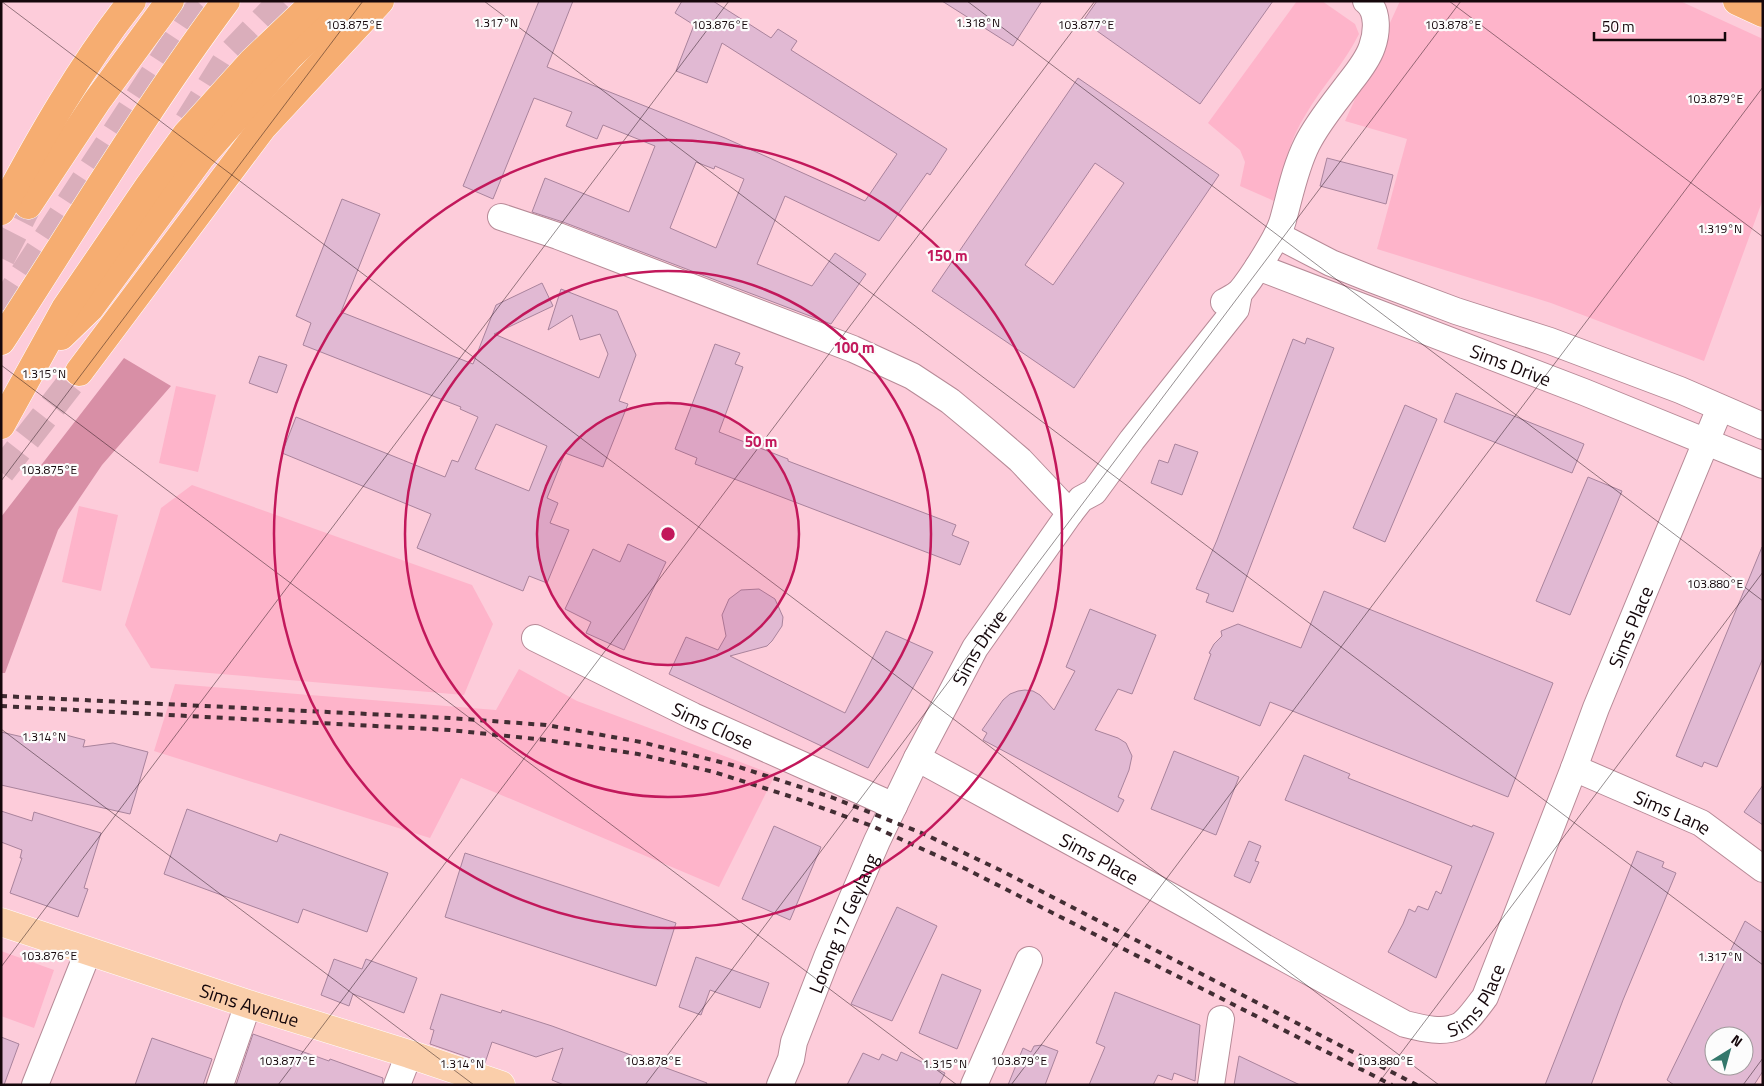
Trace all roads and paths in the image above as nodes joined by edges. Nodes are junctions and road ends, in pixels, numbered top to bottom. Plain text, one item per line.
1 (132, 1) edge
2 (170, 1) edge
3 (226, 1) edge
4 (316, 1) edge
5 (347, 1) edge
6 (380, 1) edge
7 (402, 1) edge
8 (1366, 1) edge
9 (1737, 1) edge
10 (1763, 13) edge
11 (28, 205) tunnel mouth
12 (1, 211) tunnel mouth
13 (198, 216) junction
14 (500, 217) dead end
15 (1280, 229) junction
16 (1258, 267) junction
17 (1, 341) edge
18 (41, 354) junction
19 (78, 372) tunnel mouth
20 (1720, 408) junction
21 (1, 425) edge
22 (1763, 426) edge
23 (1705, 442) junction
24 (1763, 465) edge
25 (1076, 506) junction
26 (535, 638) dead end
27 (917, 758) junction
28 (1574, 768) junction
29 (894, 806) junction
30 (1763, 869) edge
31 (1, 922) edge
32 (88, 952) junction
33 (1029, 960) dead end
34 (248, 1004) junction
35 (1220, 1019) dead end
36 (794, 1042) junction
37 (409, 1054) junction
38 (35, 1085) edge
39 (220, 1085) edge
40 (398, 1085) edge
41 (501, 1085) edge
42 (772, 1085) edge
43 (780, 1085) edge
44 (974, 1085) edge
45 (1211, 1085) edge

1 - 12 highway
2 - 11 highway
3 - 17 highway
4 - 18 highway
5 - 18 highway
6 - 13 highway
7 - 13 highway
8 - 15 street
9 - 10 highway
13 - 19 highway
14 - 25 street
15 - 16 street, Sims Drive
15 - 20 street, Sims Drive
16 - 23 street, Sims Drive
16 - 25 street, Sims Drive
18 - 21 highway
20 - 22 street, Sims Drive
20 - 23 street, Sims Place
23 - 24 street, Sims Drive
23 - 28 street, Sims Place
25 - 27 street, Sims Drive
26 - 29 street, Sims Close
27 - 28 street, Sims Place
27 - 29 street, Sims Drive
28 - 30 street, Sims Lane
29 - 36 street, Lorong 17 Geylang
31 - 32 main road, Sims Avenue
32 - 34 main road, Sims Avenue
32 - 38 street
33 - 44 street
34 - 37 main road, Sims Avenue
34 - 39 street
35 - 45 street
36 - 42 street, Lorong 17 Geylang
36 - 43 street, Lorong 17 Geylang
37 - 40 street
37 - 41 main road, Sims Avenue

